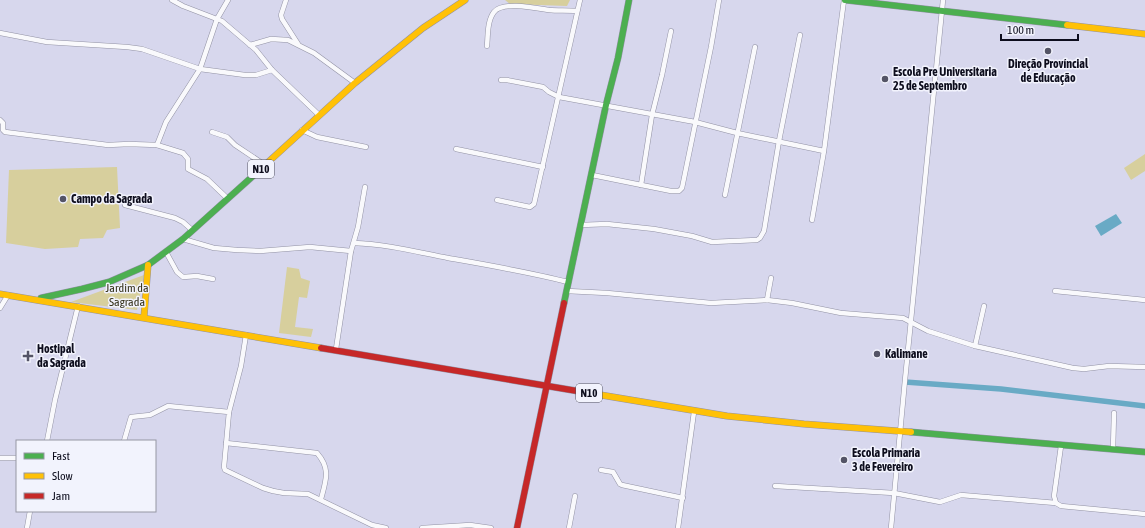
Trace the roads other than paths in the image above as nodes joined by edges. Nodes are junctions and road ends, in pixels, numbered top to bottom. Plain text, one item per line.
1 (172, 0) edge
2 (228, 0) edge
3 (286, 0) edge
4 (465, 0) edge
5 (580, 0) edge
6 (629, 0) edge
7 (719, 0) edge
8 (845, 0) edge
9 (943, 0) edge
10 (577, 11) junction
11 (942, 11) junction
12 (217, 19) junction
13 (671, 31) dead end
14 (0, 33) edge
15 (1145, 34) edge
16 (800, 35) dead end
17 (250, 45) junction
18 (298, 45) junction
19 (487, 46) dead end
20 (755, 46) dead end
21 (200, 68) junction
22 (272, 70) junction
23 (501, 80) dead end
24 (355, 84) junction
25 (559, 97) junction
26 (606, 105) junction
27 (319, 115) junction
28 (652, 115) junction
29 (0, 120) edge
30 (695, 122) junction
31 (302, 130) junction
32 (212, 132) dead end
33 (737, 134) junction
34 (779, 141) junction
35 (157, 145) junction
36 (366, 147) dead end
37 (456, 149) dead end
38 (824, 151) junction
39 (265, 165) junction
40 (542, 167) junction
41 (592, 175) junction
42 (640, 185) junction
43 (365, 187) dead end
44 (725, 195) dead end
45 (228, 199) junction
46 (496, 200) dead end
47 (125, 205) dead end
48 (812, 220) dead end
49 (581, 226) junction
50 (192, 230) junction
51 (183, 239) junction
52 (354, 243) junction
53 (351, 251) junction
54 (166, 252) junction
55 (148, 265) junction
56 (771, 278) dead end
57 (213, 279) dead end
58 (568, 282) junction
59 (1055, 291) dead end
60 (567, 292) junction
61 (0, 294) edge
62 (8, 295) junction
63 (37, 299) junction
64 (767, 300) junction
65 (1145, 300) edge
66 (78, 306) junction
67 (984, 306) dead end
68 (0, 308) edge
69 (144, 317) junction
70 (911, 322) junction
71 (246, 335) junction
72 (975, 346) junction
73 (336, 349) junction
74 (1145, 367) edge
75 (547, 386) junction
76 (229, 412) junction
77 (694, 412) junction
78 (1114, 413) dead end
79 (900, 431) junction
80 (47, 440) edge
81 (124, 440) edge
82 (226, 443) junction
83 (1061, 446) junction
84 (1114, 449) junction
85 (1145, 452) edge
86 (0, 458) edge
87 (16, 458) edge
88 (601, 470) dead end
89 (775, 486) dead end
90 (894, 493) junction
91 (575, 496) dead end
92 (683, 498) junction
93 (321, 499) junction
94 (1056, 503) junction
95 (30, 512) edge
96 (1145, 514) edge
97 (26, 528) edge
98 (386, 528) edge
99 (422, 528) edge
100 (491, 528) edge
101 (517, 528) edge
102 (569, 528) edge
103 (678, 528) edge
104 (891, 528) edge

1 - 12 street
2 - 12 street
3 - 18 street
4 - 24 main road, N10
5 - 10 street
6 - 26 main road
7 - 30 street
8 - 11 main road
8 - 38 street
9 - 11 street
10 - 19 street
10 - 25 street
11 - 15 main road
11 - 70 street
12 - 17 street
12 - 21 street
13 - 28 street
14 - 21 street
16 - 34 street
17 - 18 street
17 - 22 street
18 - 24 street
20 - 33 street
21 - 22 street
21 - 35 street
22 - 27 street
23 - 25 street
24 - 27 main road, N10
25 - 26 street
25 - 40 street
26 - 28 street
26 - 41 main road
27 - 31 main road, N10
28 - 30 street
28 - 42 street
29 - 35 street
30 - 33 street
30 - 42 street
31 - 36 street
31 - 39 main road, N10
32 - 39 street
33 - 34 street
33 - 44 street
34 - 38 street
34 - 49 street
35 - 45 street
37 - 40 street
38 - 48 street
39 - 45 main road, N10
40 - 46 street
41 - 42 street
41 - 49 main road
43 - 52 street
45 - 50 main road, N10
47 - 50 street
49 - 58 main road
50 - 51 main road, N10
51 - 53 street
51 - 54 main road, N10
52 - 53 street
52 - 58 street
53 - 73 street
54 - 55 main road, N10
54 - 57 street
55 - 63 main road, N10
55 - 69 main road
56 - 64 street
58 - 60 main road
59 - 65 street
60 - 64 street
60 - 75 main road
61 - 62 main road, N10
62 - 63 main road, N10
62 - 68 street
63 - 66 main road, N10
64 - 70 street
66 - 69 main road, N10
66 - 80 street
67 - 72 street
69 - 71 main road, N10
70 - 72 street
70 - 79 street
71 - 73 main road, N10
71 - 76 street
72 - 74 street
73 - 75 main road, N10
75 - 77 main road, N10
75 - 101 main road
76 - 81 street
76 - 82 street
77 - 79 main road, N10
77 - 92 street
78 - 84 street
79 - 83 main road, N10
79 - 90 street
82 - 93 street
82 - 93 street
83 - 84 main road, N10
83 - 94 street
84 - 85 main road, N10
86 - 87 street
88 - 92 street
89 - 90 street
90 - 94 street
90 - 104 street
91 - 102 street
92 - 103 street
93 - 98 street
94 - 96 street
95 - 97 street
99 - 100 street

